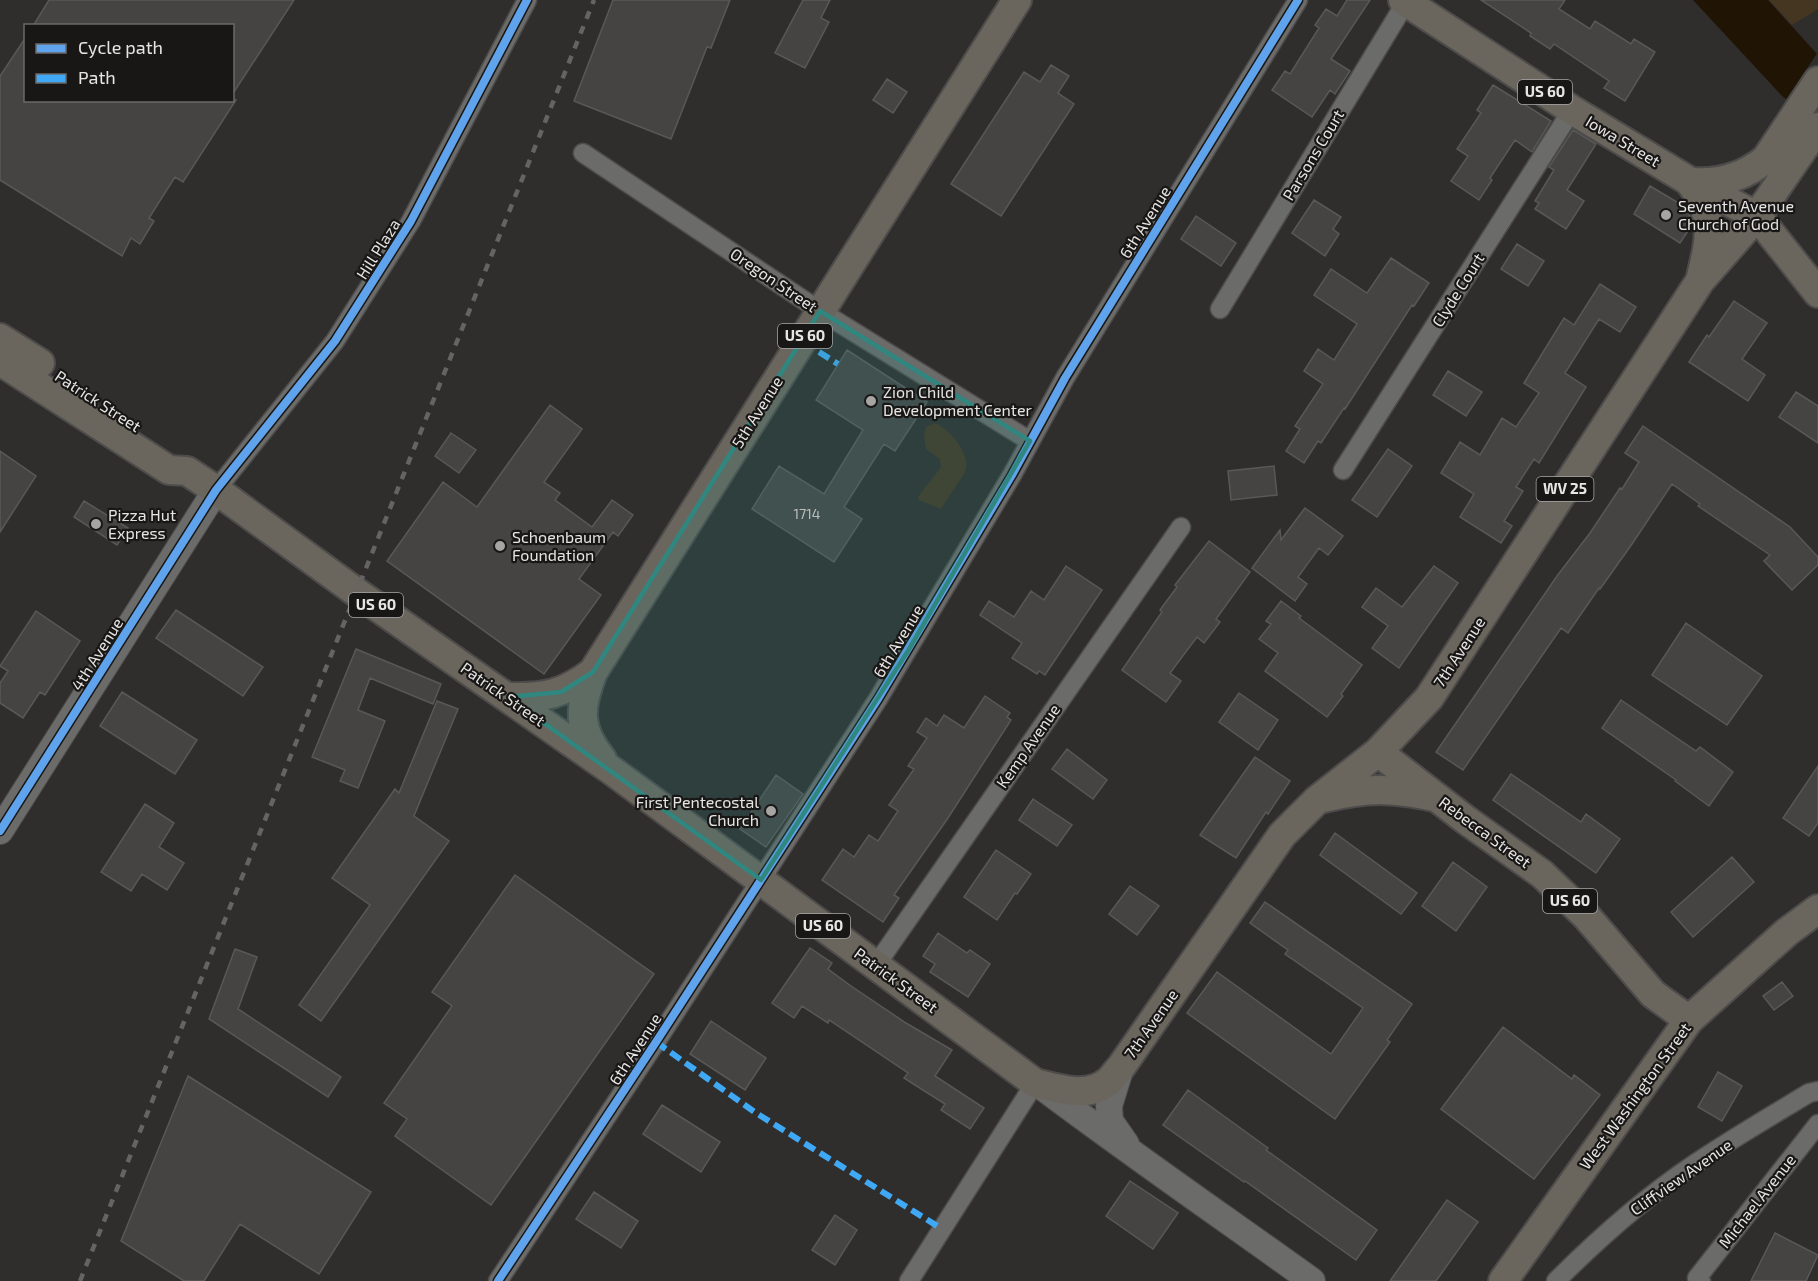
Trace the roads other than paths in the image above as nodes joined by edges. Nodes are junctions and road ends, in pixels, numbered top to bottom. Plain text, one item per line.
1 (527, 0) edge
2 (1017, 0) edge
3 (1299, 0) edge
4 (1404, 1) edge
5 (1818, 81) edge
6 (1572, 110) junction
7 (1818, 127) edge
8 (583, 153) dead end
9 (1776, 166) junction
10 (1689, 182) junction
11 (1757, 216) junction
12 (1700, 281) junction
13 (1818, 293) edge
14 (1220, 309) dead end
15 (820, 311) junction
16 (0, 338) edge
17 (0, 361) edge
18 (1030, 441) junction
19 (1343, 470) dead end
20 (187, 471) junction
21 (216, 490) junction
22 (1181, 527) dead end
23 (593, 672) junction
24 (508, 697) junction
25 (1378, 752) junction
26 (611, 770) junction
27 (1437, 797) junction
28 (1317, 800) junction
29 (0, 831) edge
30 (761, 880) junction
31 (1818, 909) edge
32 (876, 965) junction
33 (1689, 1020) junction
34 (1121, 1066) junction
35 (1035, 1083) junction
36 (1818, 1091) edge
37 (1818, 1124) edge
38 (1134, 1156) junction
39 (1699, 1280) edge
40 (498, 1281) edge
41 (909, 1281) edge
42 (1312, 1281) edge
43 (1503, 1281) edge
44 (1556, 1281) edge

1 - 21 street, Hill Plaza
2 - 15 main road, 5th Avenue / US 60
3 - 18 street, 6th Avenue
4 - 6 main road, Iowa Street / US 60
4 - 14 street, Parsons Court
5 - 9 main road, 7th Avenue / WV 25
6 - 10 main road, Iowa Street / US 60
6 - 19 street, Clyde Court
7 - 9 main road, 7th Avenue / WV 25
8 - 15 street, Oregon Street
9 - 10 main road, 7th Avenue / WV 25
9 - 11 main road, 7th Avenue / WV 25
10 - 11 main road, Iowa Street / US 60
10 - 12 main road
11 - 12 main road, 7th Avenue / WV 25
11 - 13 main road, US 60
12 - 25 main road, 7th Avenue / WV 25
15 - 18 street, Oregon Street
15 - 23 main road, 5th Avenue / US 60
16 - 20 main road, Patrick Street / US 60
17 - 20 main road, Patrick Street / US 60
18 - 30 street, 6th Avenue
20 - 21 main road, Patrick Street / US 60
21 - 24 main road, Patrick Street / US 60
21 - 29 street, 4th Avenue
22 - 32 street, Kemp Avenue
23 - 24 main road, US 60
23 - 26 main road
24 - 26 main road, Patrick Street / US 60
25 - 27 main road, Rebecca Street
25 - 28 main road, 7th Avenue / WV 25
26 - 30 main road, Patrick Street / US 60
27 - 28 main road, US 60
27 - 33 main road, Rebecca Street / US 60
28 - 34 main road, 7th Avenue / US 60
30 - 32 main road, Patrick Street / US 60
30 - 40 street, 6th Avenue
31 - 33 main road, West Washington Street
32 - 35 main road, Patrick Street / US 60
33 - 43 main road, West Washington Street
34 - 35 main road, US 60
34 - 38 street, 7th Avenue
35 - 38 street, Patrick Street
35 - 41 street
36 - 44 street, Cliffview Avenue
37 - 39 street, Michael Avenue
38 - 42 street, Patrick Street

